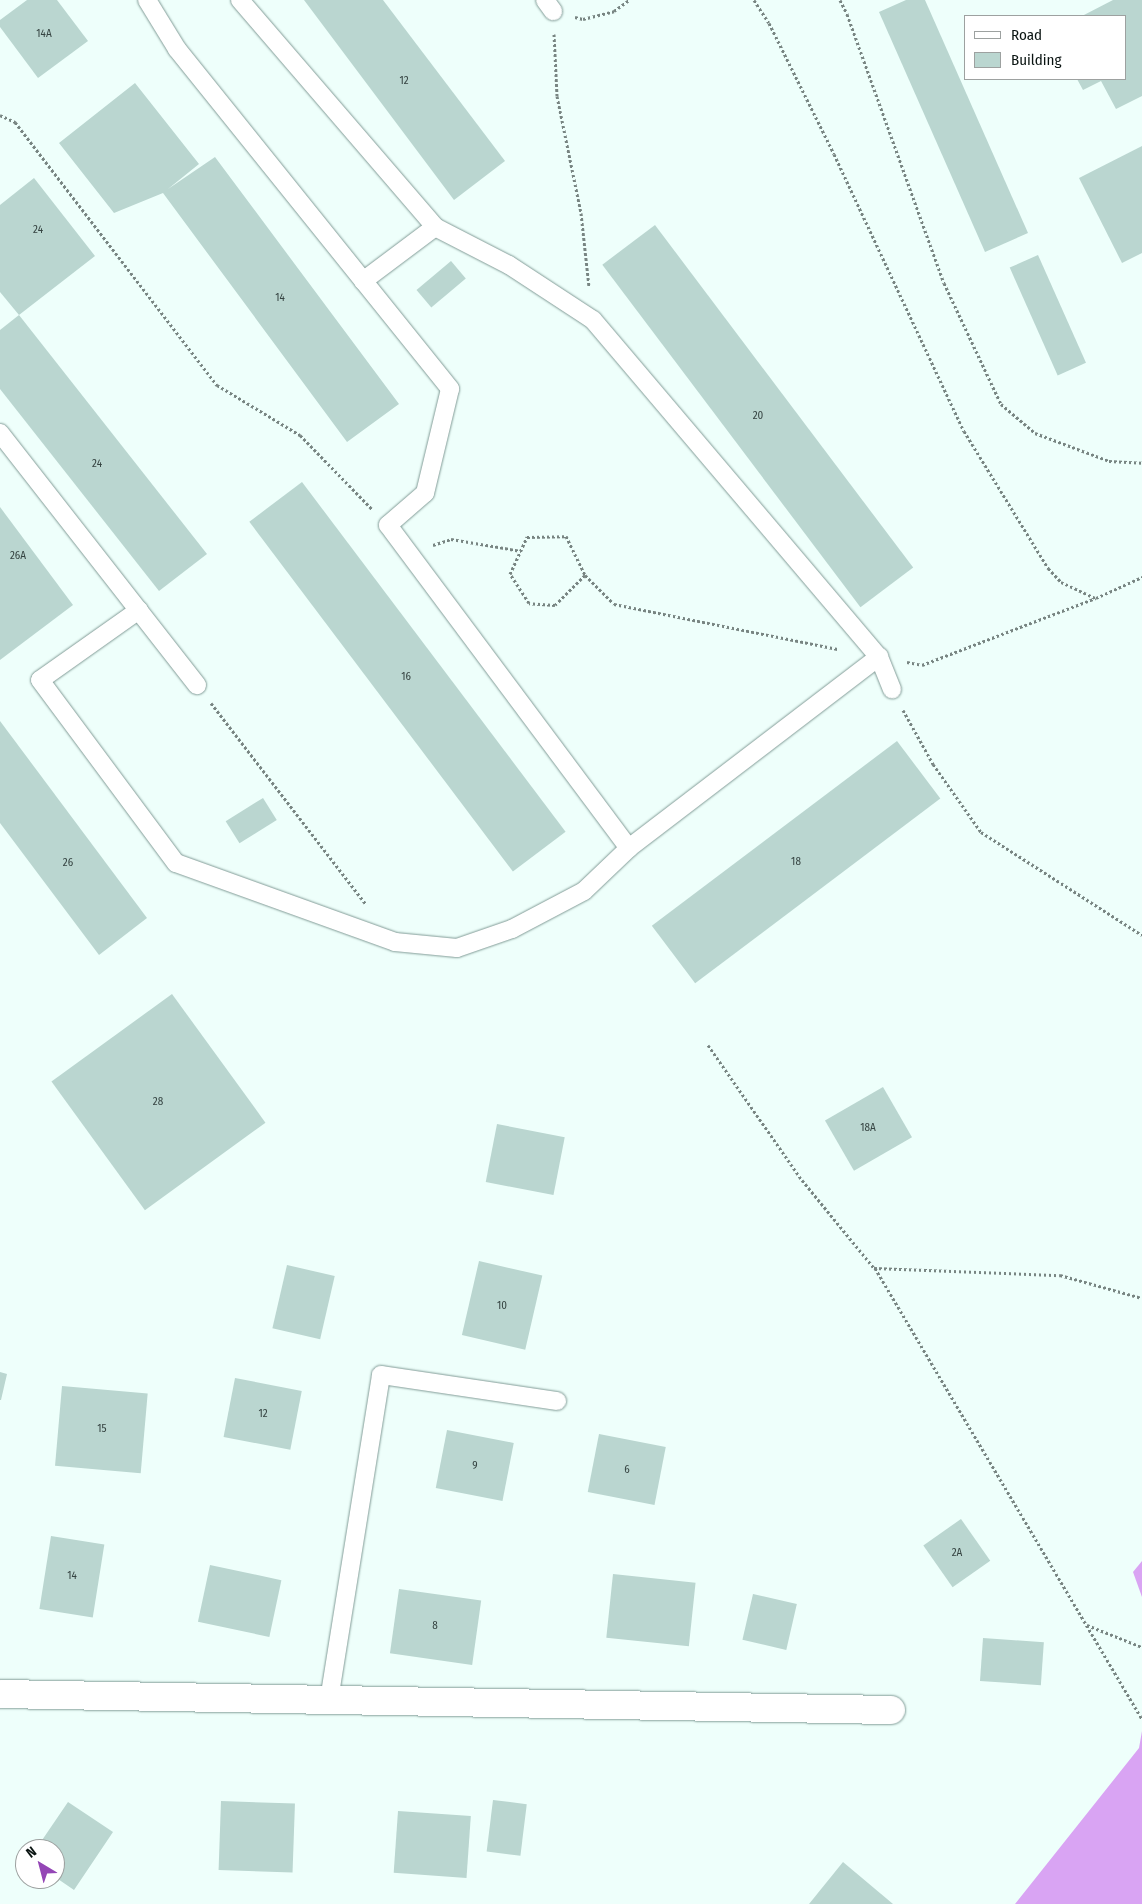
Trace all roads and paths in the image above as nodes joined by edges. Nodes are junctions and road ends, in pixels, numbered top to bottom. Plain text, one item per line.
1 (147, 0) edge
2 (240, 0) edge
3 (629, 0) edge
4 (754, 0) edge
5 (840, 0) edge
6 (549, 6) edge
7 (0, 116) edge
8 (435, 227) junction
9 (363, 281) junction
10 (593, 320) junction
11 (0, 433) edge
12 (1142, 463) edge
13 (388, 525) junction
14 (520, 551) junction
15 (408, 553) junction
16 (585, 575) junction
17 (1142, 577) edge
18 (1096, 598) junction
19 (138, 610) junction
20 (878, 657) junction
21 (197, 685) joint
22 (892, 690) joint
23 (629, 848) junction
24 (1142, 935) edge
25 (395, 942) junction
26 (708, 1045) dead end
27 (874, 1268) junction
28 (1142, 1298) edge
29 (558, 1400) dead end
30 (1086, 1625) junction
31 (1142, 1647) edge
32 (0, 1694) edge
33 (329, 1700) junction
34 (891, 1710) dead end
35 (1142, 1719) edge

1 - 9 lane
2 - 8 lane
3 - 6 path
4 - 18 path
5 - 12 path
6 - 10 path
7 - 13 path
8 - 9 lane
8 - 10 lane
9 - 13 lane
10 - 20 lane
11 - 19 lane
13 - 15 lane
14 - 15 path
14 - 16 path
14 - 16 path
15 - 23 lane
16 - 20 path
17 - 18 path
18 - 20 path
19 - 21 lane
19 - 25 lane
20 - 22 lane
20 - 23 lane
21 - 25 path
22 - 24 path
23 - 25 lane
26 - 27 path
27 - 28 path
27 - 30 path
29 - 33 lane
30 - 31 path
30 - 35 path
32 - 33 street
33 - 34 street

